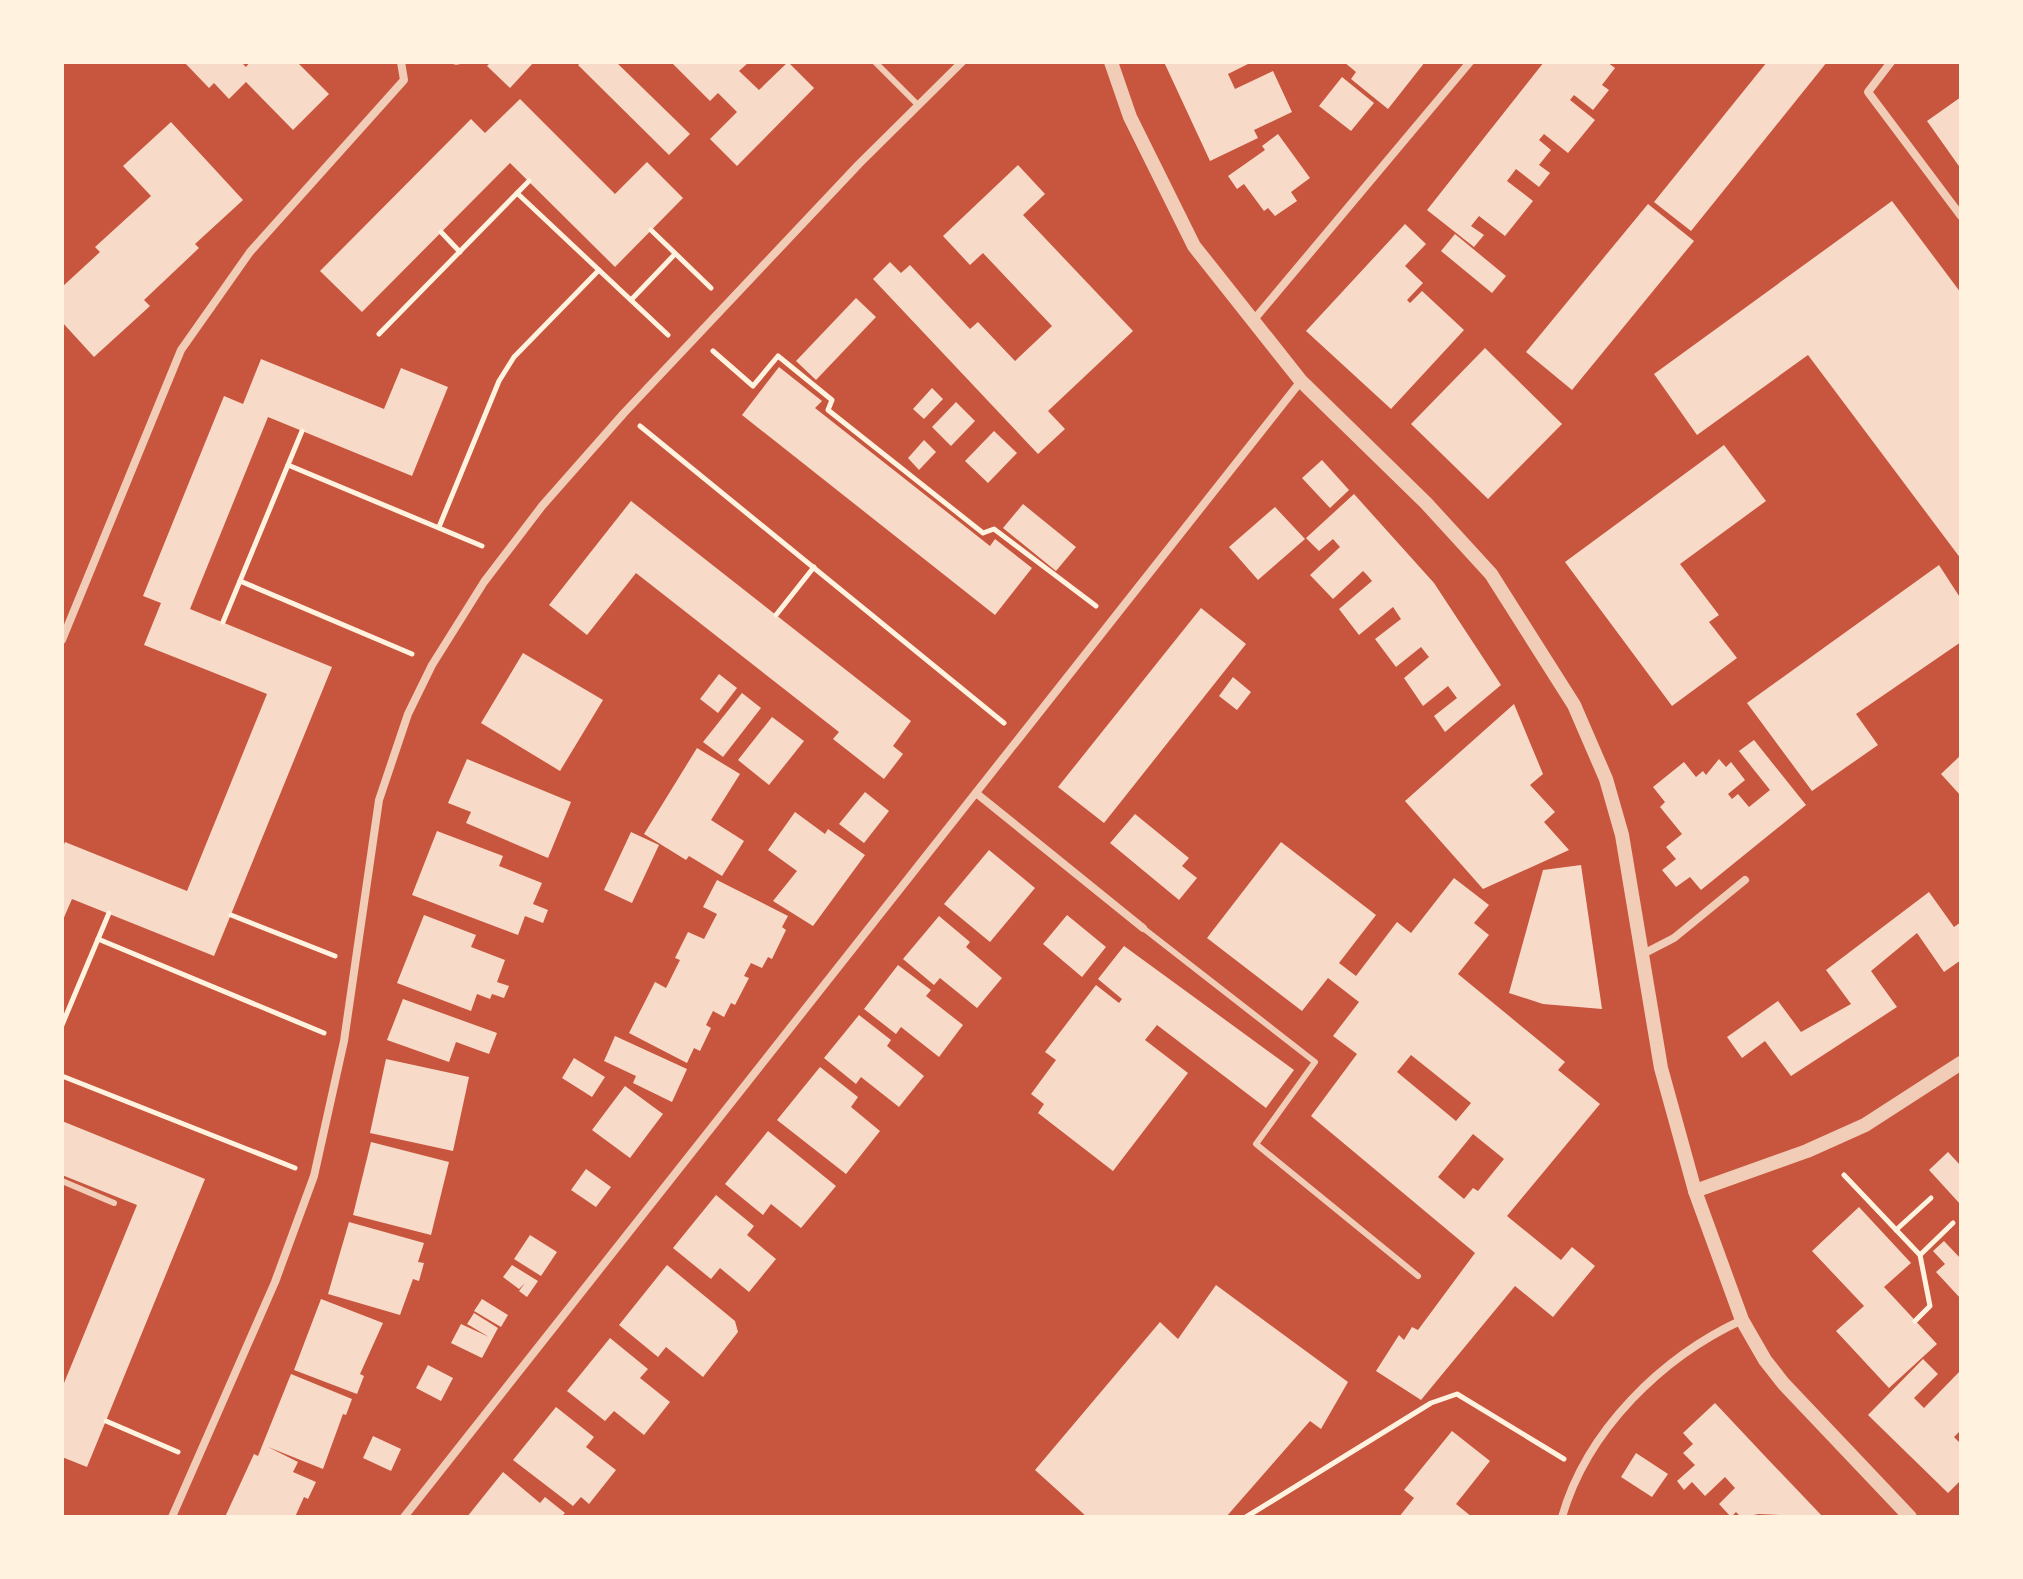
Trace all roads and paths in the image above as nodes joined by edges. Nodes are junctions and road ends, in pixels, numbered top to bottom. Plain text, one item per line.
1 (401, 62) edge
2 (875, 62) edge
3 (962, 62) edge
4 (1111, 62) edge
5 (1470, 62) edge
6 (1891, 62) edge
7 (917, 104) junction
8 (529, 181) dead end
9 (517, 193) junction
10 (1961, 216) edge
11 (651, 230) dead end
12 (441, 232) dead end
13 (460, 252) junction
14 (675, 254) junction
15 (599, 270) junction
16 (631, 300) junction
17 (727, 304) junction
18 (1252, 322) junction
19 (379, 334) dead end
20 (696, 336) junction
21 (683, 350) junction
22 (1301, 381) junction
23 (624, 413) junction
24 (302, 431) dead end
25 (288, 465) junction
26 (439, 527) junction
27 (502, 558) junction
28 (814, 567) junction
29 (240, 581) junction
30 (776, 615) dead end
31 (1113, 619) junction
32 (223, 622) dead end
33 (62, 640) edge
34 (432, 665) junction
35 (1020, 736) junction
36 (976, 793) junction
37 (1745, 880) dead end
38 (109, 913) dead end
39 (231, 915) dead end
40 (1143, 928) joint
41 (98, 939) junction
42 (1643, 954) junction
43 (355, 964) junction
44 (62, 1025) edge
45 (344, 1041) junction
46 (1961, 1063) edge
47 (62, 1076) edge
48 (1844, 1175) dead end
49 (314, 1176) junction
50 (62, 1181) edge
51 (1695, 1191) junction
52 (1931, 1198) dead end
53 (114, 1203) dead end
54 (1953, 1223) dead end
55 (1896, 1230) junction
56 (1920, 1255) junction
57 (1418, 1276) dead end
58 (1742, 1320) junction
59 (1915, 1321) dead end
60 (106, 1421) dead end
61 (197, 1460) junction
62 (1582, 1472) junction
63 (172, 1517) edge
64 (404, 1517) edge
65 (1246, 1517) edge
66 (1562, 1517) edge
67 (1910, 1517) edge

1 - 33 street
2 - 7 lane
3 - 7 street
4 - 18 street
5 - 18 street
6 - 10 street
7 - 17 street
8 - 9 path
9 - 13 path
9 - 15 path
11 - 14 path
12 - 13 path
13 - 19 path
14 - 16 path
14 - 17 path
15 - 16 path
15 - 26 path
16 - 21 path
17 - 20 street
18 - 22 street
20 - 21 street
20 - 31 path
21 - 23 street
22 - 31 street
22 - 42 street
23 - 27 street
23 - 28 path
24 - 25 path
25 - 26 path
25 - 29 path
26 - 27 path
27 - 34 street
28 - 30 path
28 - 35 path
29 - 32 path
29 - 34 path
31 - 35 street
34 - 43 street
35 - 36 street
36 - 40 street
36 - 64 street
37 - 42 street
38 - 41 path
39 - 43 path
40 - 57 lane
41 - 44 path
41 - 45 path
42 - 51 street
43 - 45 street
45 - 49 street
46 - 51 street
47 - 49 path
48 - 55 path
49 - 61 street
50 - 53 lane
51 - 58 street
52 - 55 path
54 - 56 path
55 - 56 path
56 - 59 path
58 - 62 street
58 - 67 street
60 - 61 path
61 - 63 street
62 - 65 path
62 - 66 street

